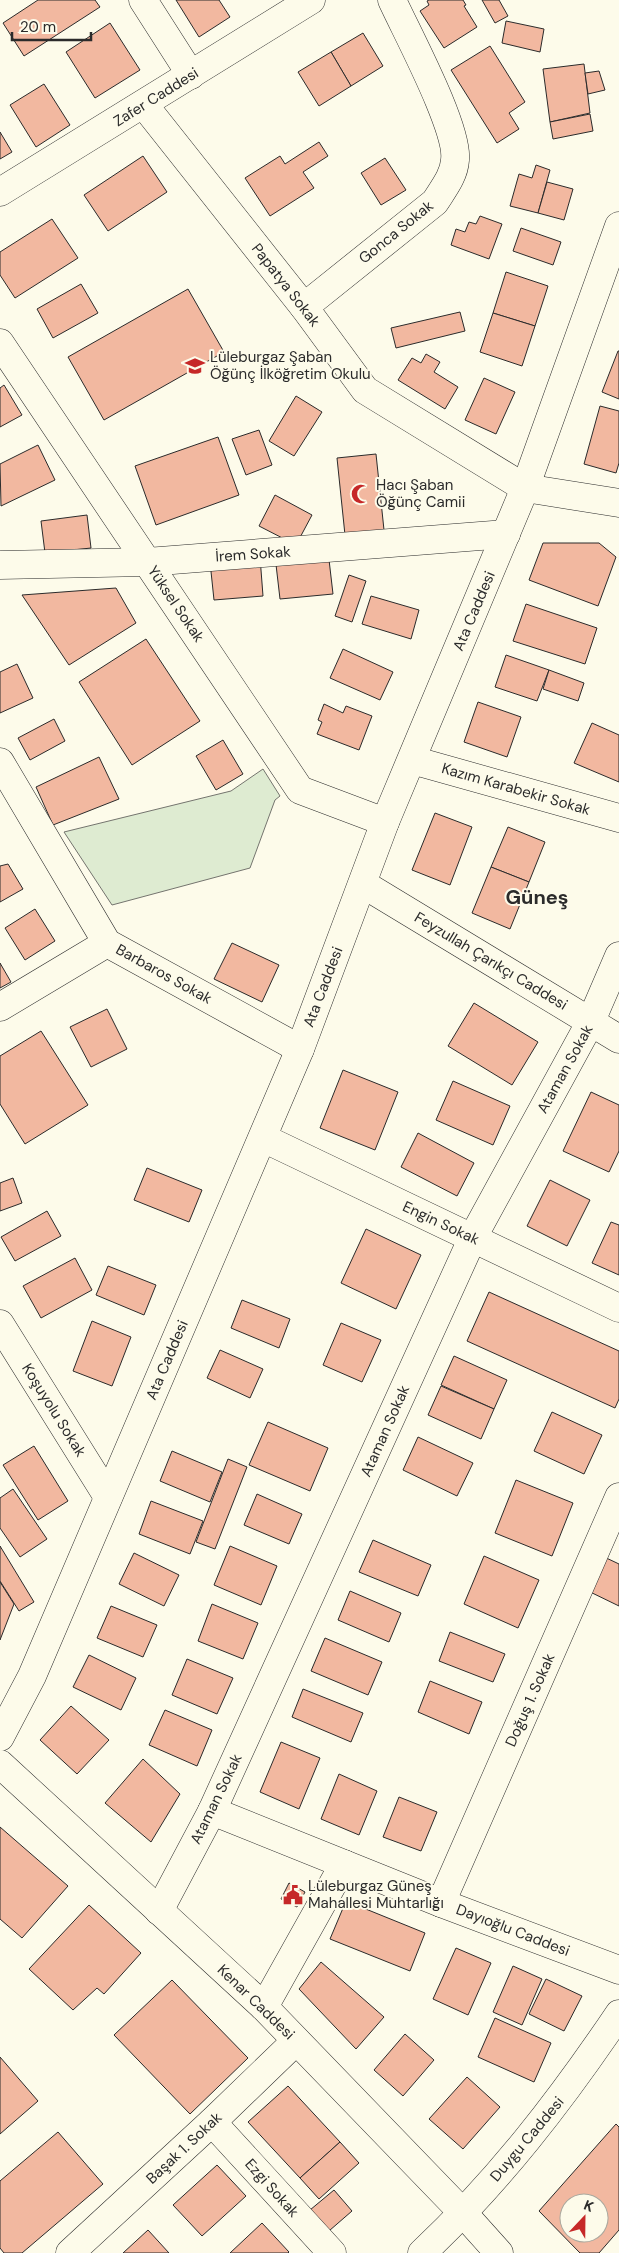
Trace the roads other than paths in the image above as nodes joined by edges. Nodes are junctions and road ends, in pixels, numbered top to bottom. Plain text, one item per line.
1 (144, 0) edge
2 (311, 0) edge
3 (392, 0) edge
4 (191, 75) junction
5 (144, 104) junction
6 (0, 192) edge
7 (619, 226) edge
8 (304, 307) junction
9 (0, 343) edge
10 (525, 488) junction
11 (619, 503) edge
12 (506, 534) junction
13 (147, 562) junction
14 (0, 565) edge
15 (412, 760) junction
16 (0, 762) edge
17 (619, 818) edge
18 (385, 822) junction
19 (363, 884) junction
20 (107, 943) junction
21 (619, 956) edge
22 (0, 1007) edge
23 (591, 1021) junction
24 (619, 1039) edge
25 (300, 1049) junction
26 (263, 1138) junction
27 (473, 1238) junction
28 (619, 1308) edge
29 (0, 1324) edge
30 (108, 1496) junction
31 (619, 1497) edge
32 (0, 1737) edge
33 (0, 1764) edge
34 (212, 1811) junction
35 (344, 1864) junction
36 (440, 1903) junction
37 (159, 1911) junction
38 (619, 1970) edge
39 (264, 2007) junction
40 (619, 2014) edge
41 (296, 2041) junction
42 (212, 2122) junction
43 (464, 2214) junction
44 (70, 2253) edge
45 (332, 2253) edge
46 (422, 2253) edge
47 (499, 2253) edge

1 - 4 street
2 - 4 street, Zafer Caddesi
3 - 8 street, Gonca Sokak
4 - 5 street, Zafer Caddesi
5 - 6 street, Zafer Caddesi
5 - 8 street, Papatya Sokak
7 - 10 street, Ata Caddesi
8 - 10 street, Papatya Sokak
9 - 13 street, Yüksel Sokak
10 - 11 street
10 - 12 street, Ata Caddesi
12 - 13 street, İrem Sokak
12 - 15 street, Ata Caddesi
13 - 14 street, İrem Sokak
13 - 18 street, Yüksel Sokak
15 - 17 street, Kazım Karabekir Sokak
15 - 18 street, Ata Caddesi
16 - 20 street, Barbaros Sokak
18 - 19 street, Ata Caddesi
19 - 23 street, Feyzullah Çarıkçı Caddesi
19 - 25 street, Ata Caddesi
20 - 22 street
20 - 25 street, Barbaros Sokak
21 - 23 street, Ataman Sokak
23 - 24 street, Feyzullah Çarıkçı Caddesi
23 - 27 street, Ataman Sokak
25 - 26 street, Ata Caddesi
26 - 27 street, Engin Sokak
26 - 30 street, Ata Caddesi
27 - 28 street, Engin Sokak
27 - 34 street, Ataman Sokak
29 - 30 street, Koşuyolu Sokak
30 - 32 street, Ata Caddesi
31 - 36 street, Doğuş 1. Sokak
33 - 37 street, Kenar Caddesi
34 - 35 street, Dayıoğlu Caddesi
34 - 37 street, Ataman Sokak
35 - 36 street, Dayıoğlu Caddesi
35 - 39 street
36 - 38 street, Dayıoğlu Caddesi
37 - 39 street, Kenar Caddesi
39 - 41 street, Kenar Caddesi
40 - 43 street, Duygu Caddesi
41 - 42 street, Başak 1. Sokak
41 - 43 street, Kenar Caddesi
42 - 44 street, Başak 1. Sokak
42 - 45 street, Ezgi Sokak
43 - 46 street, Duygu Caddesi
43 - 47 street, Kenar Caddesi

